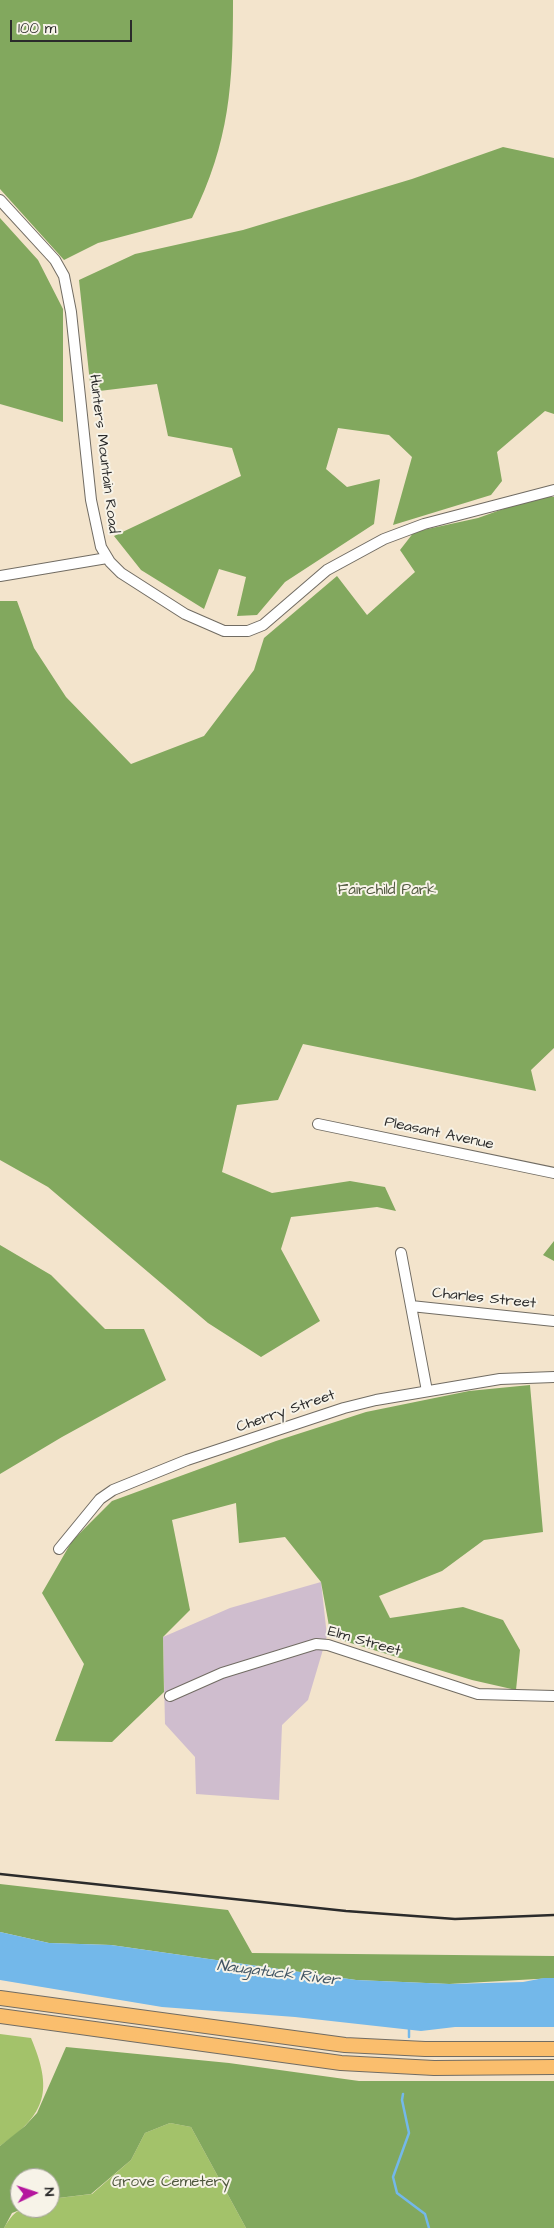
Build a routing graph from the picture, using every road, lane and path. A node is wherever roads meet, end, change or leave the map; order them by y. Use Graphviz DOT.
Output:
graph roads {
  1 [pos="0,200"];
  2 [pos="554,490"];
  3 [pos="107,558"];
  4 [pos="0,576"];
  5 [pos="318,1124"];
  6 [pos="554,1173"];
  7 [pos="402,1253"];
  8 [pos="412,1306"];
  9 [pos="554,1321"];
  10 [pos="554,1377"];
  11 [pos="427,1391"];
  12 [pos="59,1549"];
  13 [pos="170,1696"];
  14 [pos="554,1696"];
  15 [pos="0,1998"];
  16 [pos="0,2016"];
  17 [pos="554,2049"];
  18 [pos="554,2067"];
  1 -- 3 [label="street, Hunters Mountain Road"];
  2 -- 3 [label="street, Hunters Mountain Road"];
  3 -- 4 [label="street"];
  5 -- 6 [label="street, Pleasant Avenue"];
  7 -- 8 [label="street"];
  8 -- 9 [label="street, Charles Street"];
  8 -- 11 [label="street"];
  10 -- 11 [label="street, Cherry Street"];
  11 -- 12 [label="street, Cherry Street"];
  13 -- 14 [label="street, Elm Street"];
  15 -- 17 [label="highway"];
  16 -- 18 [label="highway"];
}
